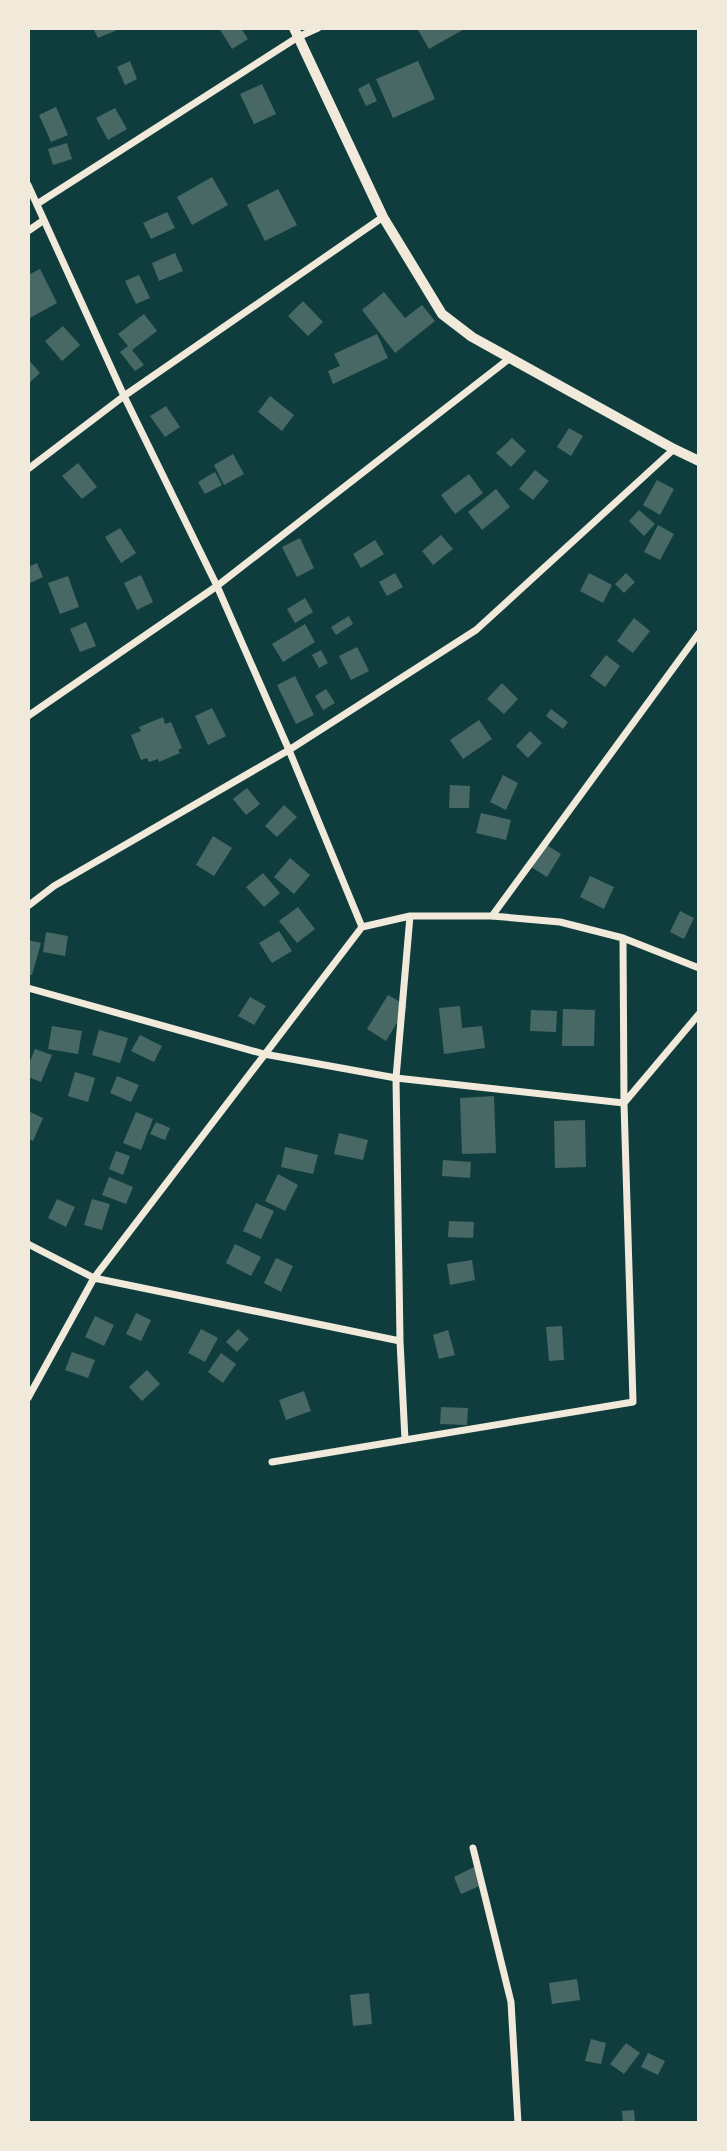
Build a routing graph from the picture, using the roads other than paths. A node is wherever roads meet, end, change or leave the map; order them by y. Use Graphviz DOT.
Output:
graph roads {
  1 [pos="318,28"];
  2 [pos="296,32"];
  3 [pos="28,185"];
  4 [pos="37,204"];
  5 [pos="383,218"];
  6 [pos="44,220"];
  7 [pos="28,231"];
  8 [pos="510,358"];
  9 [pos="124,396"];
  10 [pos="674,449"];
  11 [pos="699,461"];
  12 [pos="28,469"];
  13 [pos="217,586"];
  14 [pos="699,633"];
  15 [pos="28,716"];
  16 [pos="289,750"];
  17 [pos="28,906"];
  18 [pos="410,916"];
  19 [pos="492,916"];
  20 [pos="362,928"];
  21 [pos="623,938"];
  22 [pos="699,968"];
  23 [pos="28,988"];
  24 [pos="699,1014"];
  25 [pos="264,1054"];
  26 [pos="396,1078"];
  27 [pos="624,1103"];
  28 [pos="28,1244"];
  29 [pos="94,1278"];
  30 [pos="400,1341"];
  31 [pos="28,1398"];
  32 [pos="405,1440"];
  33 [pos="272,1462"];
  34 [pos="473,1848"];
  35 [pos="518,2123"];
  1 -- 2 [label="street"];
  2 -- 4 [label="street"];
  2 -- 5 [label="street"];
  3 -- 4 [label="street"];
  4 -- 6 [label="street"];
  5 -- 8 [label="street"];
  5 -- 9 [label="street"];
  6 -- 7 [label="street"];
  6 -- 9 [label="street"];
  8 -- 10 [label="street"];
  8 -- 13 [label="street"];
  9 -- 12 [label="street"];
  9 -- 13 [label="street"];
  10 -- 11 [label="street"];
  10 -- 16 [label="street"];
  13 -- 15 [label="street"];
  13 -- 16 [label="street"];
  14 -- 19 [label="street"];
  16 -- 17 [label="street"];
  16 -- 20 [label="street"];
  18 -- 19 [label="street"];
  18 -- 20 [label="street"];
  18 -- 26 [label="street"];
  19 -- 21 [label="street"];
  20 -- 25 [label="street"];
  21 -- 22 [label="street"];
  21 -- 27 [label="street"];
  23 -- 25 [label="street"];
  24 -- 27 [label="street"];
  25 -- 26 [label="street"];
  25 -- 29 [label="street"];
  26 -- 27 [label="street"];
  26 -- 30 [label="street"];
  27 -- 32 [label="street"];
  28 -- 29 [label="street"];
  29 -- 30 [label="street"];
  29 -- 31 [label="street"];
  30 -- 32 [label="street"];
  32 -- 33 [label="street"];
  34 -- 35 [label="street"];
}
